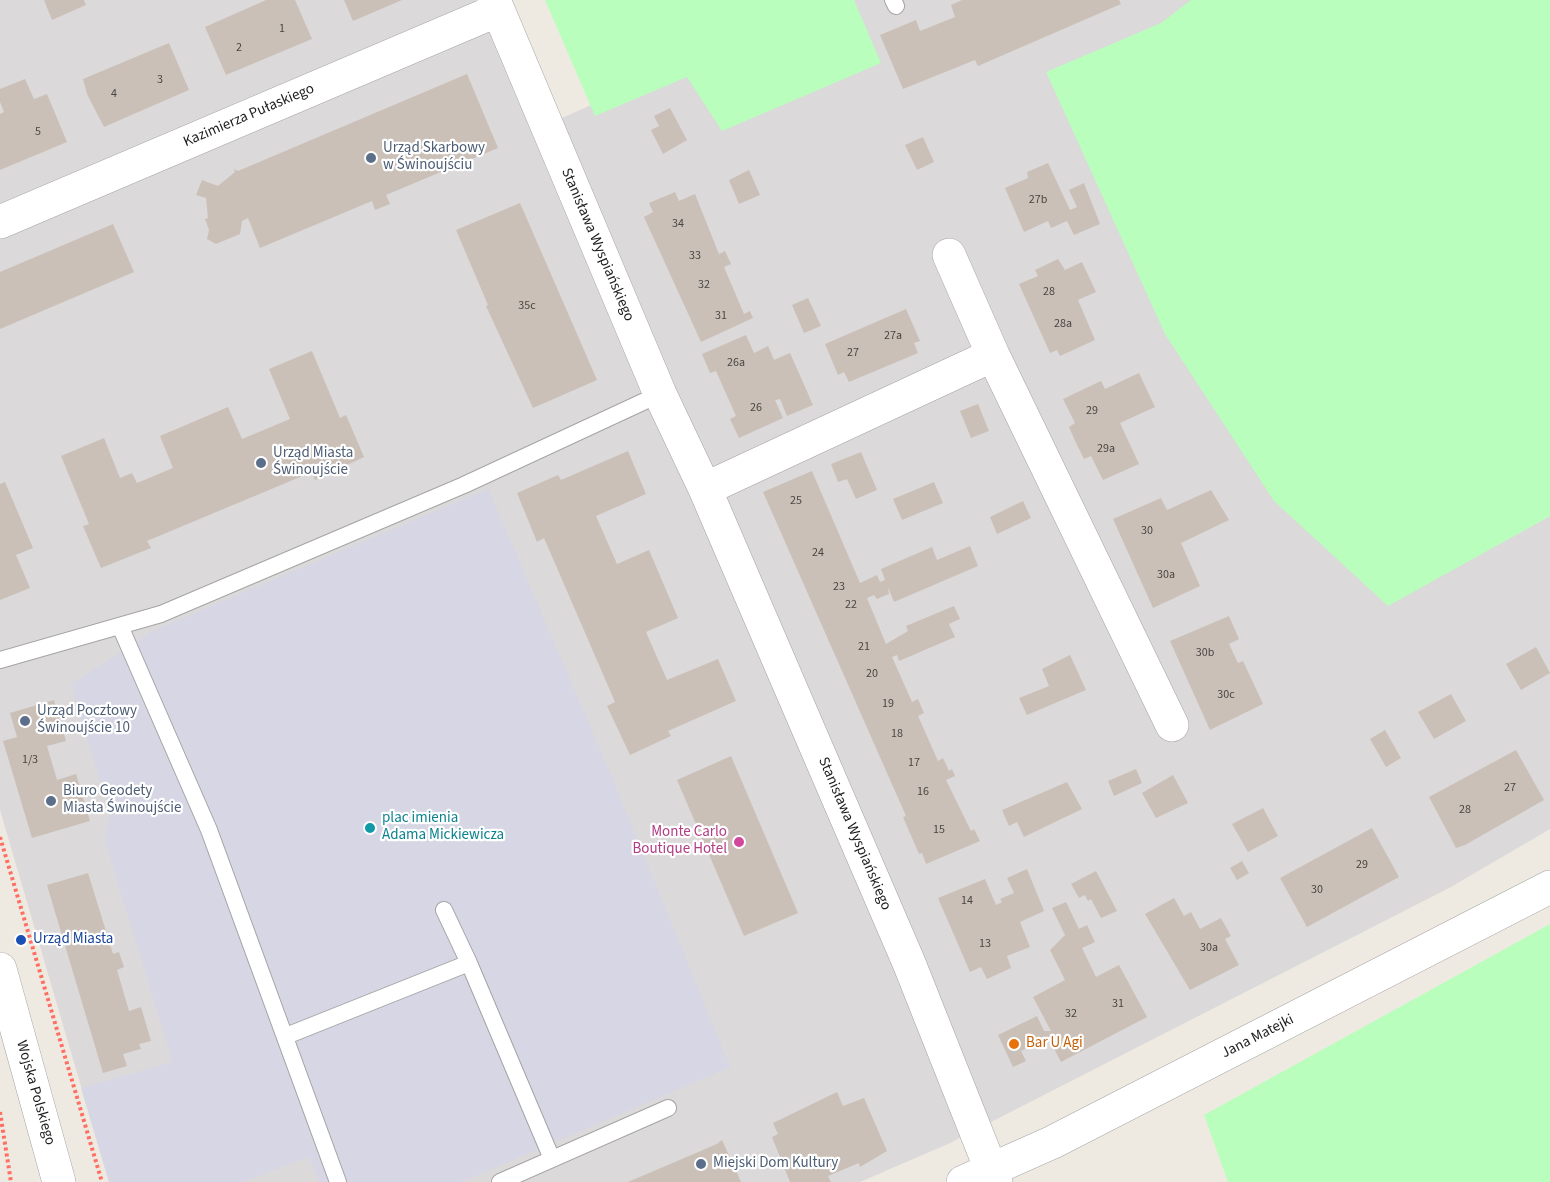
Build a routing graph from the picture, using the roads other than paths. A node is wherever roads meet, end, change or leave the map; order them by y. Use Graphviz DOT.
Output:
graph roads {
  1 [pos="496,5"];
  2 [pos="0,222"];
  3 [pos="949,255"];
  4 [pos="993,355"];
  5 [pos="660,394"];
  6 [pos="705,489"];
  7 [pos="120,626"];
  8 [pos="0,660"];
  9 [pos="1172,725"];
  10 [pos="1550,887"];
  11 [pos="444,910"];
  12 [pos="469,963"];
  13 [pos="0,969"];
  14 [pos="286,1036"];
  15 [pos="668,1108"];
  16 [pos="552,1159"];
  17 [pos="984,1178"];
  18 [pos="59,1182"];
  19 [pos="338,1182"];
  20 [pos="500,1182"];
  1 -- 2 [label="street, Kazimierza Pułaskiego"];
  1 -- 5 [label="street, Stanisława Wyspiańskiego"];
  3 -- 4 [label="street"];
  4 -- 6 [label="street"];
  4 -- 9 [label="street"];
  5 -- 6 [label="street, Stanisława Wyspiańskiego"];
  5 -- 7 [label="lane"];
  6 -- 17 [label="street, Stanisława Wyspiańskiego"];
  7 -- 8 [label="lane"];
  7 -- 14 [label="lane"];
  10 -- 17 [label="street, Jana Matejki"];
  11 -- 12 [label="lane"];
  12 -- 14 [label="lane"];
  12 -- 16 [label="lane"];
  13 -- 18 [label="street, Wojska Polskiego"];
  14 -- 19 [label="lane"];
  15 -- 16 [label="lane"];
  16 -- 20 [label="lane"];
}
